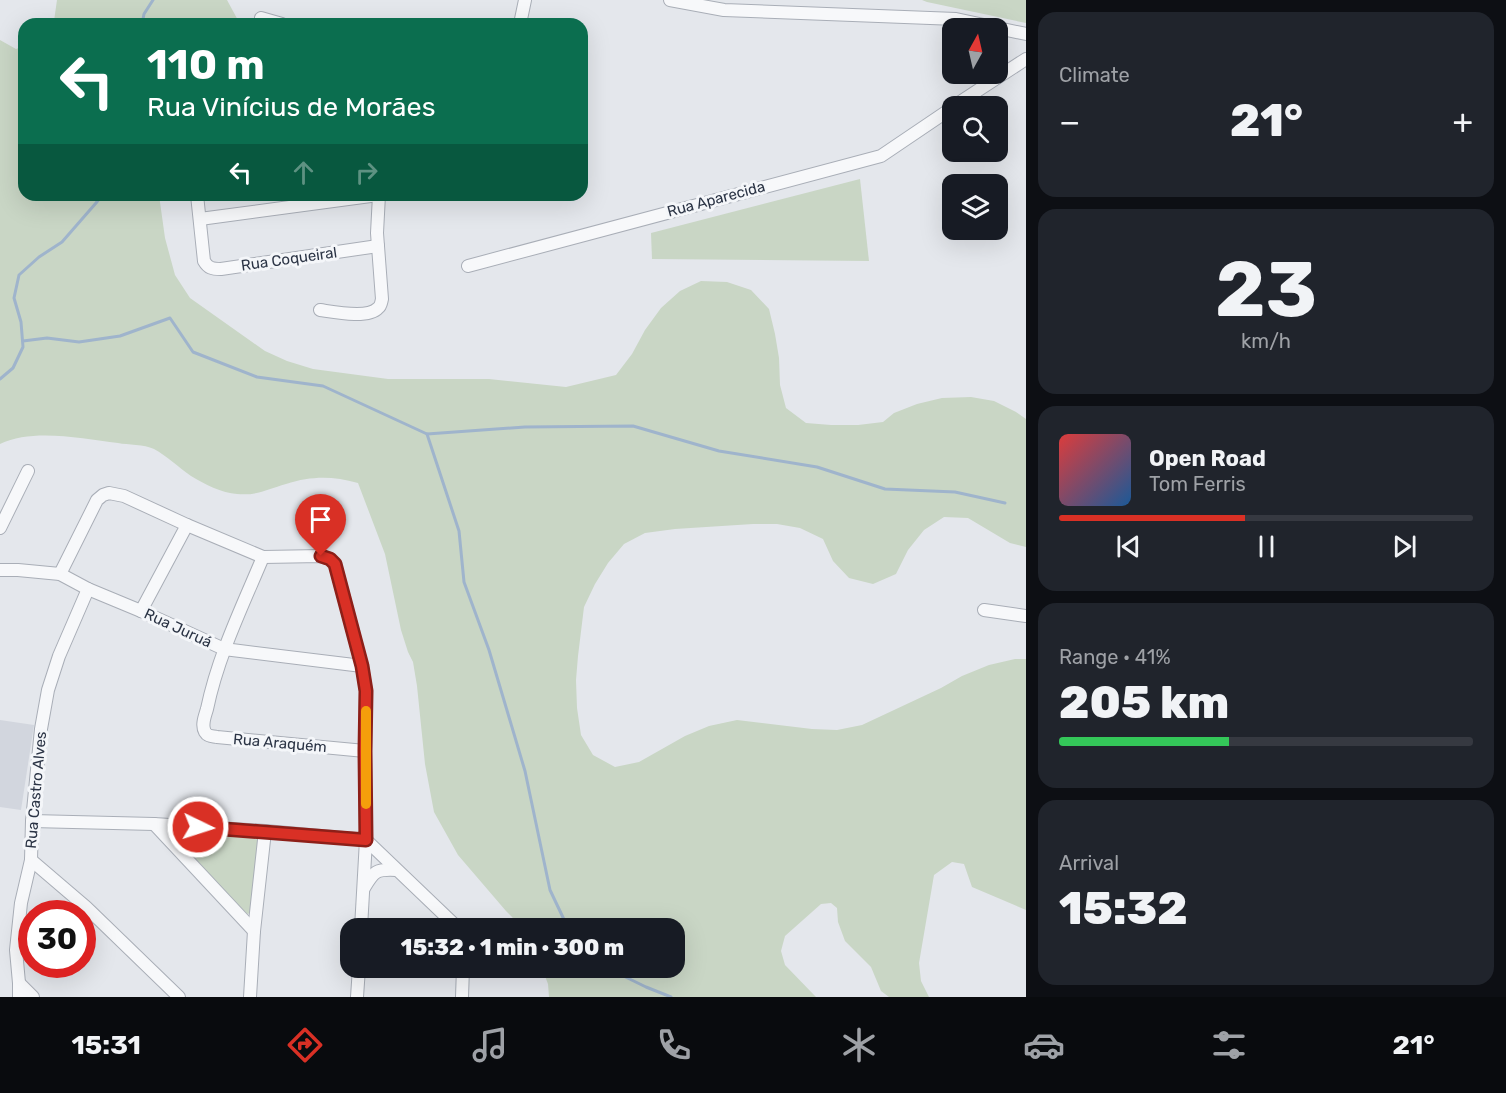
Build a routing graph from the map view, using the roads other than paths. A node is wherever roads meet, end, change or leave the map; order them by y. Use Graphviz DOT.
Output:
graph roads {
  1 [pos="525,0"];
  2 [pos="670,0"];
  3 [pos="521,18"];
  4 [pos="1026,34"];
  5 [pos="1026,59"];
  6 [pos="970,96"];
  7 [pos="942,114"];
  8 [pos="198,201"];
  9 [pos="334,201"];
  10 [pos="379,201"];
  11 [pos="200,219"];
  12 [pos="378,246"];
  13 [pos="468,266"];
  14 [pos="320,310"];
  15 [pos="28,471"];
  16 [pos="187,525"];
  17 [pos="0,528"];
  18 [pos="263,557"];
  19 [pos="0,570"];
  20 [pos="60,574"];
  21 [pos="88,589"];
  22 [pos="984,610"];
  23 [pos="141,611"];
  24 [pos="1026,615"];
  25 [pos="224,649"];
  26 [pos="362,666"];
  27 [pos="365,751"];
  28 [pos="32,821"];
  29 [pos="154,824"];
  30 [pos="265,831"];
  31 [pos="366,840"];
  32 [pos="31,860"];
  33 [pos="396,870"];
  34 [pos="363,889"];
  35 [pos="362,918"];
  36 [pos="447,918"];
  37 [pos="254,931"];
  38 [pos="358,978"];
  39 [pos="463,978"];
  40 [pos="19,983"];
  41 [pos="19,997"];
  42 [pos="33,997"];
  43 [pos="179,997"];
  44 [pos="250,997"];
  45 [pos="357,997"];
  46 [pos="462,997"];
  1 -- 3 [label="street"];
  2 -- 4 [label="street"];
  5 -- 6 [label="street, Rua Aparecida"];
  7 -- 13 [label="street, Rua Aparecida"];
  8 -- 11 [label="street"];
  9 -- 11 [label="street"];
  10 -- 12 [label="street"];
  11 -- 12 [label="street, Rua Coqueiral"];
  12 -- 14 [label="street"];
  15 -- 17 [label="street"];
  16 -- 18 [label="street"];
  16 -- 20 [label="street"];
  16 -- 23 [label="street"];
  18 -- 25 [label="street"];
  18 -- 26 [label="street"];
  19 -- 20 [label="street, Rua Juruá"];
  20 -- 21 [label="street, Rua Juruá"];
  21 -- 23 [label="street, Rua Juruá"];
  21 -- 28 [label="street, Rua Castro Alves"];
  22 -- 24 [label="street"];
  23 -- 25 [label="street, Rua Juruá"];
  25 -- 26 [label="street, Rua Juruá"];
  25 -- 27 [label="street, Rua Araquém"];
  26 -- 27 [label="street"];
  27 -- 31 [label="street"];
  28 -- 29 [label="street"];
  28 -- 32 [label="street, Rua Castro Alves"];
  29 -- 30 [label="street"];
  29 -- 37 [label="street"];
  30 -- 31 [label="street"];
  30 -- 37 [label="street"];
  31 -- 33 [label="street"];
  31 -- 34 [label="street"];
  32 -- 40 [label="street, Rua Castro Alves"];
  32 -- 43 [label="street"];
  33 -- 34 [label="street"];
  33 -- 36 [label="street"];
  34 -- 35 [label="street"];
  37 -- 44 [label="street"];
  38 -- 45 [label="street"];
  39 -- 46 [label="street"];
  40 -- 41 [label="street, Rua Castro Alves"];
  40 -- 42 [label="street"];
}
